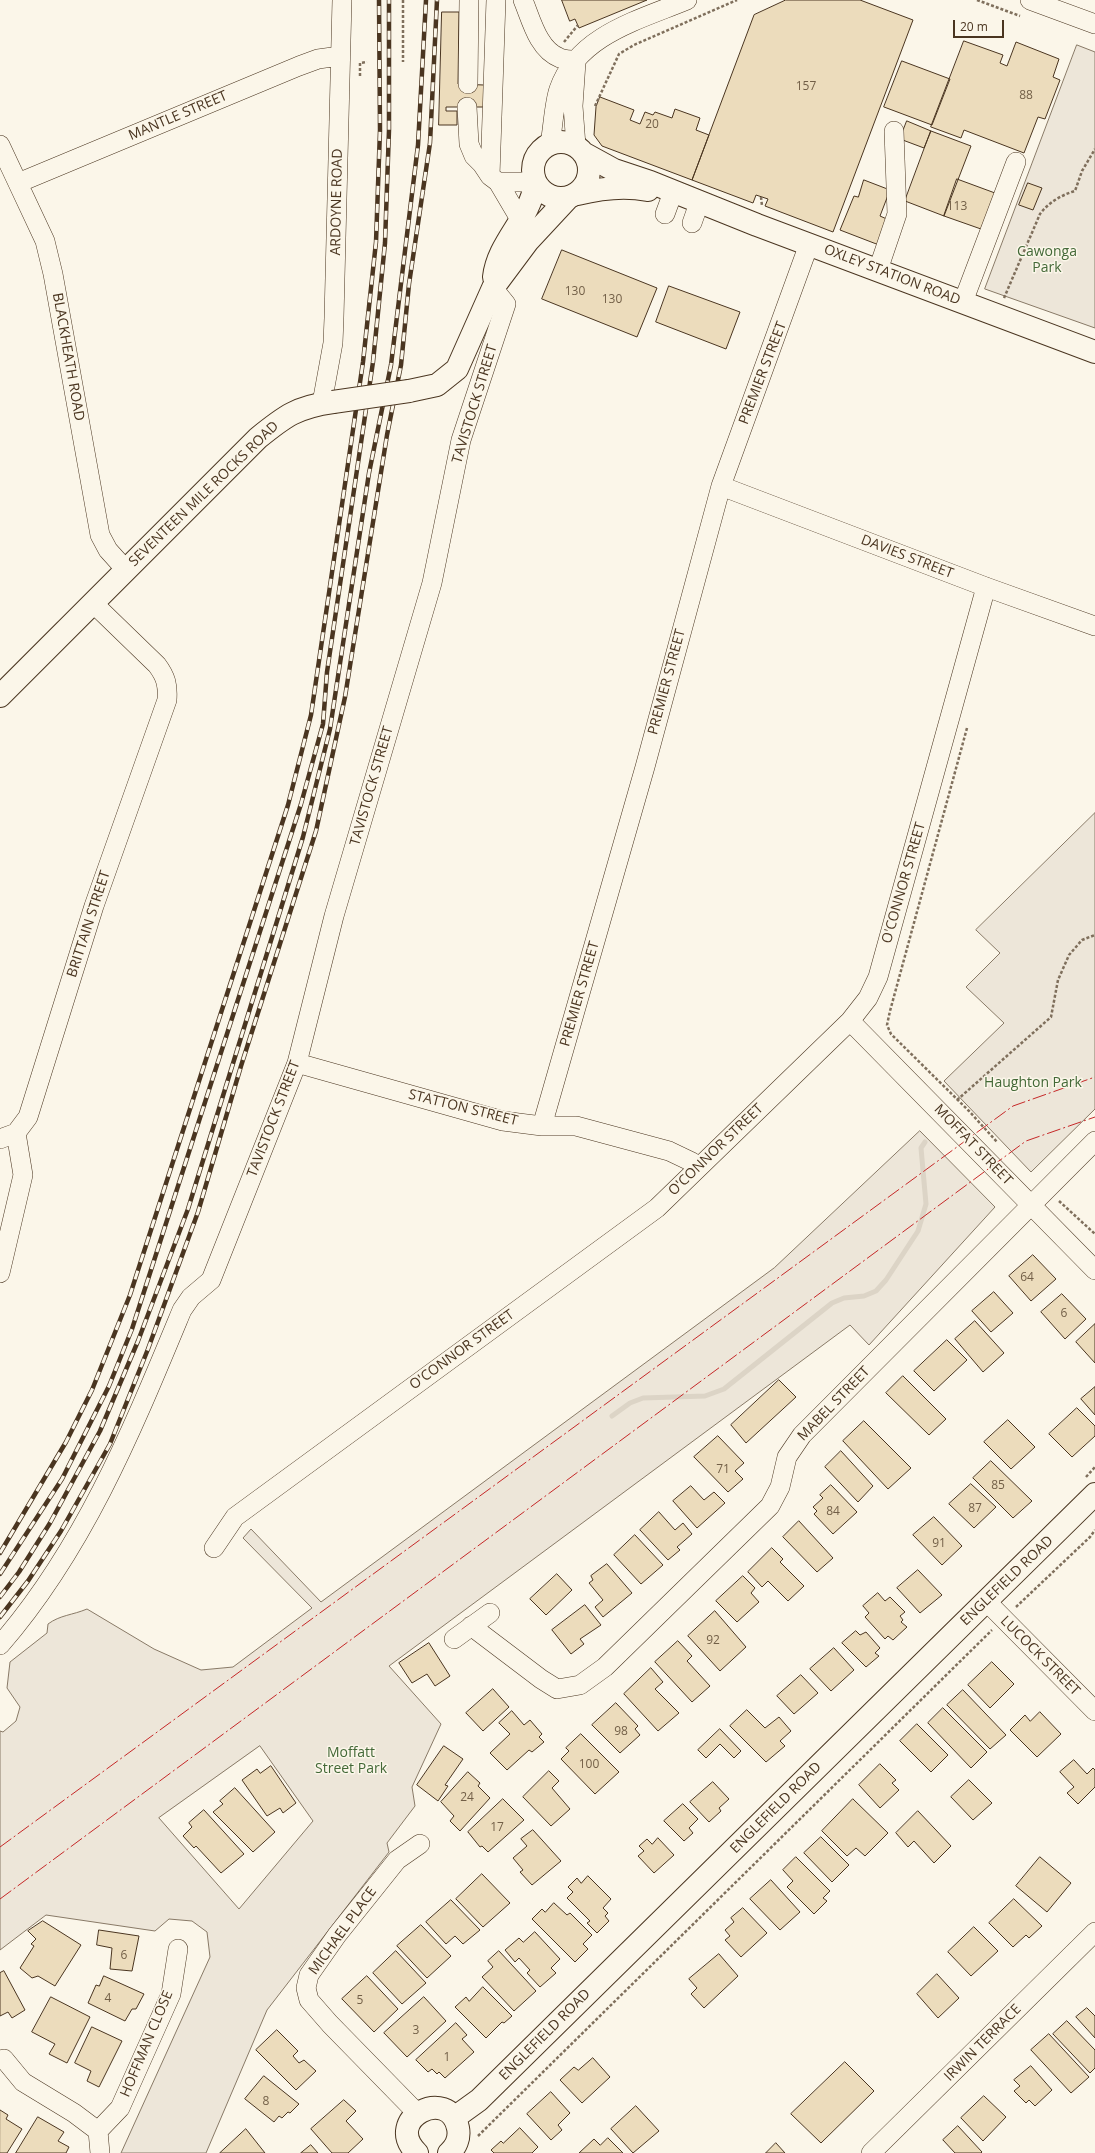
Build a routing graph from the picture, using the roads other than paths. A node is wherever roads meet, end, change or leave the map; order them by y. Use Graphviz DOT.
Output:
graph roads {
  1 [pos="342,0"];
  2 [pos="469,0"];
  3 [pos="496,0"];
  4 [pos="523,0"];
  5 [pos="687,0"];
  6 [pos="1030,0"];
  7 [pos="1095,24"];
  8 [pos="340,56"];
  9 [pos="576,60"];
  10 [pos="468,84"];
  11 [pos="467,107"];
  12 [pos="894,131"];
  13 [pos="550,144"];
  14 [pos="0,145"];
  15 [pos="580,150"];
  16 [pos="1016,162"];
  17 [pos="494,179"];
  18 [pos="18,183"];
  19 [pos="535,183"];
  20 [pos="573,196"];
  21 [pos="683,207"];
  22 [pos="521,221"];
  23 [pos="809,244"];
  24 [pos="878,270"];
  25 [pos="493,288"];
  26 [pos="963,302"];
  27 [pos="1095,352"];
  28 [pos="327,402"];
  29 [pos="721,486"];
  30 [pos="126,570"];
  31 [pos="986,587"];
  32 [pos="93,603"];
  33 [pos="1095,626"];
  34 [pos="0,696"];
  35 [pos="850,1021"];
  36 [pos="297,1063"];
  37 [pos="542,1126"];
  38 [pos="8,1136"];
  39 [pos="1095,1141"];
  40 [pos="697,1168"];
  41 [pos="1030,1205"];
  42 [pos="1095,1270"];
  43 [pos="0,1273"];
  44 [pos="1095,1494"];
  45 [pos="214,1548"];
  46 [pos="986,1601"];
  47 [pos="490,1613"];
  48 [pos="471,1626"];
  49 [pos="454,1639"];
  50 [pos="0,1645"];
  51 [pos="1095,1711"];
  52 [pos="420,1844"];
  53 [pos="1095,1932"];
  54 [pos="178,1949"];
  55 [pos="4,2059"];
  56 [pos="416,2113"];
  57 [pos="454,2118"];
  58 [pos="98,2131"];
  59 [pos="100,2153"];
  60 [pos="417,2153"];
  61 [pos="448,2153"];
  62 [pos="871,2153"];
  1 -- 8 [label="street, ARDOYNE ROAD"];
  2 -- 10 [label="street"];
  3 -- 17 [label="street"];
  4 -- 9 [label="street"];
  5 -- 9 [label="street"];
  6 -- 7 [label="street"];
  8 -- 18 [label="street, MANTLE STREET"];
  8 -- 28 [label="street, ARDOYNE ROAD"];
  9 -- 13 [label="street"];
  9 -- 15 [label="street"];
  11 -- 17 [label="street"];
  12 -- 24 [label="street"];
  13 -- 15 [label="main road"];
  13 -- 19 [label="main road"];
  14 -- 18 [label="street, BLACKHEATH ROAD"];
  15 -- 20 [label="main road"];
  15 -- 21 [label="main road, OXLEY STATION ROAD"];
  16 -- 26 [label="street"];
  17 -- 19 [label="street"];
  17 -- 22 [label="street"];
  18 -- 30 [label="street, BLACKHEATH ROAD"];
  19 -- 20 [label="main road"];
  19 -- 22 [label="main road, SEVENTEEN MILE ROCKS ROAD"];
  20 -- 21 [label="main road, OXLEY STATION ROAD"];
  20 -- 25 [label="main road, SEVENTEEN MILE ROCKS ROAD"];
  21 -- 23 [label="main road, OXLEY STATION ROAD"];
  22 -- 25 [label="main road, SEVENTEEN MILE ROCKS ROAD"];
  23 -- 24 [label="main road, OXLEY STATION ROAD"];
  23 -- 29 [label="street, PREMIER STREET"];
  24 -- 26 [label="main road, OXLEY STATION ROAD"];
  25 -- 28 [label="main road, SEVENTEEN MILE ROCKS ROAD, bridge"];
  25 -- 36 [label="street, TAVISTOCK STREET"];
  26 -- 27 [label="main road, OXLEY STATION ROAD"];
  28 -- 30 [label="main road, SEVENTEEN MILE ROCKS ROAD"];
  29 -- 31 [label="street, DAVIES STREET"];
  29 -- 37 [label="street, PREMIER STREET"];
  30 -- 32 [label="main road, SEVENTEEN MILE ROCKS ROAD"];
  31 -- 33 [label="street, DAVIES STREET"];
  31 -- 35 [label="street, O'CONNOR STREET"];
  32 -- 34 [label="main road, SEVENTEEN MILE ROCKS ROAD"];
  32 -- 38 [label="street, BRITTAIN STREET"];
  35 -- 40 [label="street, O'CONNOR STREET"];
  35 -- 41 [label="street, MOFFAT STREET"];
  36 -- 37 [label="street, STATTON STREET"];
  36 -- 50 [label="street, TAVISTOCK STREET"];
  37 -- 40 [label="street, STATTON STREET"];
  38 -- 43 [label="street, BRITTAIN STREET"];
  39 -- 41 [label="street, MABEL STREET"];
  40 -- 45 [label="street, O'CONNOR STREET"];
  41 -- 42 [label="street, MOFFAT STREET"];
  41 -- 48 [label="street, MABEL STREET"];
  44 -- 46 [label="main road, ENGLEFIELD ROAD"];
  46 -- 51 [label="street, LUCOCK STREET"];
  46 -- 57 [label="main road, ENGLEFIELD ROAD"];
  47 -- 48 [label="street"];
  48 -- 49 [label="street"];
  52 -- 56 [label="street, MICHAEL PLACE"];
  53 -- 62 [label="street, IRWIN TERRACE"];
  54 -- 58 [label="street, HOFFMAN CLOSE"];
  55 -- 58 [label="street"];
  56 -- 57 [label="main road"];
  56 -- 60 [label="main road"];
  57 -- 61 [label="main road"];
  58 -- 59 [label="street"];
}
